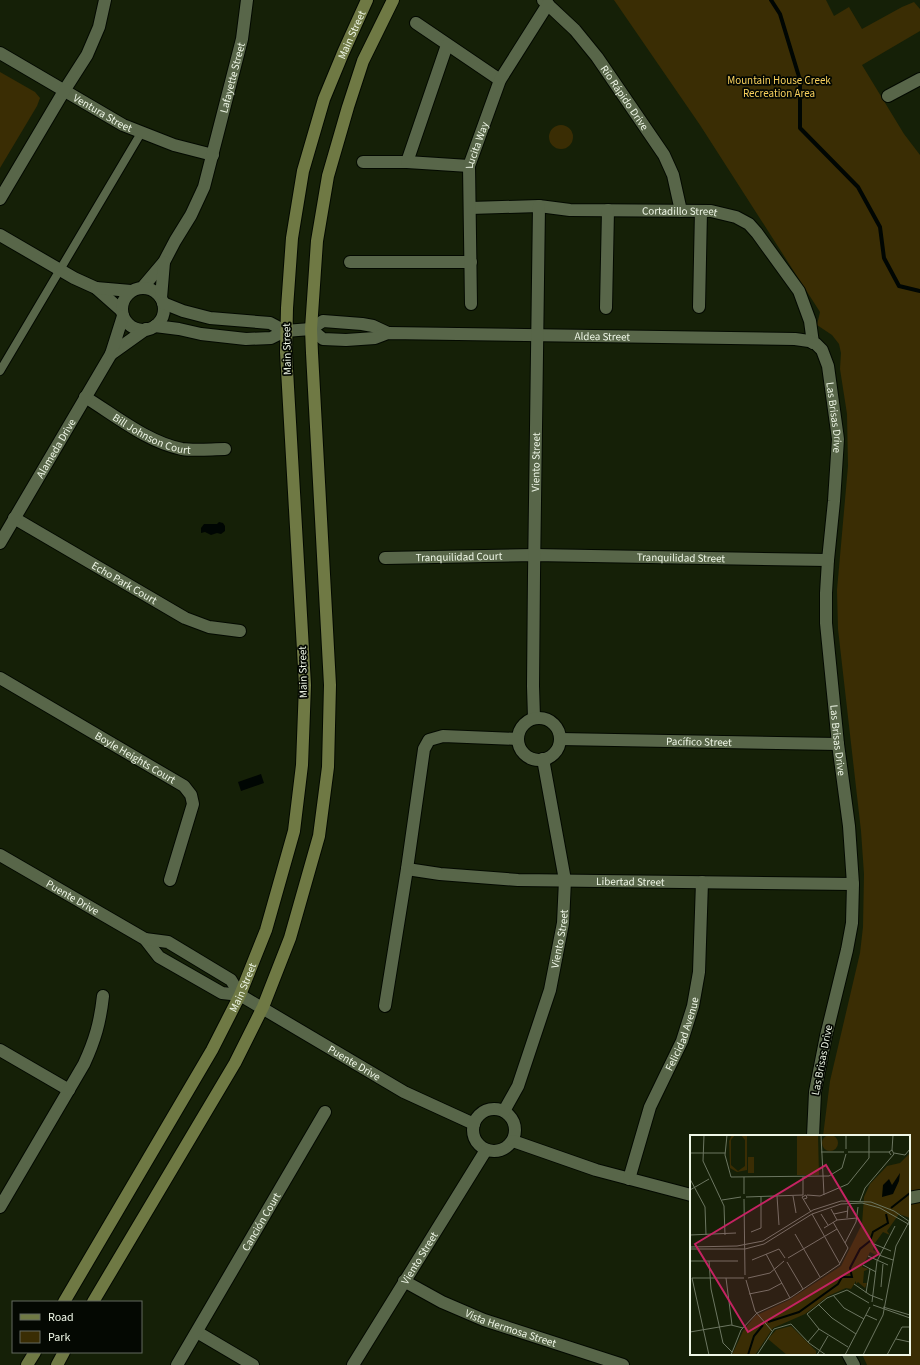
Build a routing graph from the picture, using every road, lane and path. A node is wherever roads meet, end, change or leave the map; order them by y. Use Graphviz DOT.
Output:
graph roads {
  1 [pos="106,0"];
  2 [pos="248,0"];
  3 [pos="367,0"];
  4 [pos="393,0"];
  5 [pos="545,2"];
  6 [pos="416,23"];
  7 [pos="447,44"];
  8 [pos="0,53"];
  9 [pos="920,78"];
  10 [pos="500,80"];
  11 [pos="64,91"];
  12 [pos="888,96"];
  13 [pos="141,133"];
  14 [pos="213,155"];
  15 [pos="363,162"];
  16 [pos="407,162"];
  17 [pos="469,166"];
  18 [pos="0,198"];
  19 [pos="539,206"];
  20 [pos="470,208"];
  21 [pos="608,210"];
  22 [pos="681,211"];
  23 [pos="701,211"];
  24 [pos="0,235"];
  25 [pos="164,262"];
  26 [pos="350,262"];
  27 [pos="471,262"];
  28 [pos="60,269"];
  29 [pos="96,288"];
  30 [pos="136,290"];
  31 [pos="162,301"];
  32 [pos="471,304"];
  33 [pos="699,307"];
  34 [pos="606,308"];
  35 [pos="122,313"];
  36 [pos="150,328"];
  37 [pos="311,329"];
  38 [pos="285,331"];
  39 [pos="388,333"];
  40 [pos="536,336"];
  41 [pos="815,344"];
  42 [pos="111,354"];
  43 [pos="0,371"];
  44 [pos="85,398"];
  45 [pos="225,449"];
  46 [pos="14,518"];
  47 [pos="0,543"];
  48 [pos="534,555"];
  49 [pos="385,558"];
  50 [pos="828,560"];
  51 [pos="240,631"];
  52 [pos="0,678"];
  53 [pos="534,718"];
  54 [pos="518,739"];
  55 [pos="560,739"];
  56 [pos="838,744"];
  57 [pos="543,759"];
  58 [pos="0,854"];
  59 [pos="408,869"];
  60 [pos="170,880"];
  61 [pos="565,880"];
  62 [pos="702,882"];
  63 [pos="853,884"];
  64 [pos="145,939"];
  65 [pos="240,994"];
  66 [pos="103,996"];
  67 [pos="385,1006"];
  68 [pos="263,1007"];
  69 [pos="0,1050"];
  70 [pos="69,1090"];
  71 [pos="504,1111"];
  72 [pos="325,1112"];
  73 [pos="474,1124"];
  74 [pos="813,1135"];
  75 [pos="512,1141"];
  76 [pos="486,1150"];
  77 [pos="629,1179"];
  78 [pos="690,1195"];
  79 [pos="920,1196"];
  80 [pos="910,1198"];
  81 [pos="0,1207"];
  82 [pos="404,1281"];
  83 [pos="65,1301"];
  84 [pos="94,1301"];
  85 [pos="197,1332"];
  86 [pos="34,1353"];
  87 [pos="63,1353"];
  88 [pos="849,1355"];
  89 [pos="27,1365"];
  90 [pos="57,1365"];
  91 [pos="177,1365"];
  92 [pos="253,1365"];
  93 [pos="353,1365"];
  94 [pos="622,1365"];
  95 [pos="854,1365"];
  1 -- 11 [label="street"];
  2 -- 14 [label="street, Lafayette Street"];
  3 -- 38 [label="street, Main Street"];
  4 -- 37 [label="street, Main Street"];
  5 -- 10 [label="street, Lucita Way"];
  5 -- 22 [label="street, Río Rápido Drive"];
  6 -- 7 [label="street"];
  7 -- 10 [label="street"];
  7 -- 16 [label="street"];
  8 -- 11 [label="street, Ventura Street"];
  9 -- 12 [label="street"];
  10 -- 17 [label="street, Lucita Way"];
  11 -- 13 [label="street, Ventura Street"];
  11 -- 18 [label="street"];
  13 -- 14 [label="street, Ventura Street"];
  13 -- 28 [label="lane"];
  14 -- 25 [label="street"];
  15 -- 16 [label="street"];
  16 -- 17 [label="street"];
  17 -- 20 [label="street, Lucita Way"];
  19 -- 20 [label="street, Cortadillo Street"];
  19 -- 21 [label="street, Cortadillo Street"];
  19 -- 40 [label="street, Viento Street"];
  20 -- 27 [label="street, Lucita Way"];
  21 -- 22 [label="street, Cortadillo Street"];
  21 -- 34 [label="street"];
  22 -- 23 [label="street, Cortadillo Street"];
  23 -- 33 [label="street"];
  23 -- 41 [label="street, Cortadillo Street"];
  24 -- 28 [label="street"];
  25 -- 30 [label="street"];
  25 -- 31 [label="street"];
  26 -- 27 [label="street"];
  27 -- 32 [label="street, Lucita Way"];
  28 -- 29 [label="street"];
  28 -- 43 [label="lane"];
  29 -- 30 [label="street"];
  29 -- 35 [label="street"];
  30 -- 31 [label="street"];
  30 -- 35 [label="street"];
  31 -- 36 [label="street"];
  31 -- 38 [label="street, Aldea Street"];
  35 -- 36 [label="street"];
  35 -- 42 [label="street, Alameda Drive"];
  36 -- 38 [label="street, Aldea Street"];
  36 -- 42 [label="street, Alameda Drive"];
  37 -- 38 [label="street, Aldea Street"];
  37 -- 39 [label="street, Aldea Street"];
  37 -- 39 [label="street, Aldea Street"];
  37 -- 68 [label="street, Main Street"];
  38 -- 65 [label="street, Main Street"];
  39 -- 40 [label="street, Aldea Street"];
  40 -- 41 [label="street, Aldea Street"];
  40 -- 48 [label="street, Viento Street"];
  41 -- 50 [label="street, Las Brisas Drive"];
  42 -- 44 [label="street, Alameda Drive"];
  44 -- 45 [label="street, Bill Johnson Court"];
  44 -- 46 [label="street, Alameda Drive"];
  46 -- 47 [label="street, Alameda Drive"];
  46 -- 51 [label="street, Echo Park Court"];
  48 -- 49 [label="street, Tranquilidad Court"];
  48 -- 50 [label="street, Tranquilidad Street"];
  48 -- 53 [label="street, Viento Street"];
  50 -- 56 [label="street, Las Brisas Drive"];
  52 -- 60 [label="street, Boyle Heights Court"];
  53 -- 54 [label="street"];
  53 -- 55 [label="street"];
  54 -- 57 [label="street"];
  54 -- 59 [label="street"];
  55 -- 56 [label="street, Pacífico Street"];
  55 -- 57 [label="street"];
  56 -- 63 [label="street, Las Brisas Drive"];
  57 -- 61 [label="street, Viento Street"];
  58 -- 64 [label="street, Puente Drive"];
  59 -- 61 [label="street, Libertad Street"];
  59 -- 67 [label="street"];
  61 -- 62 [label="street, Libertad Street"];
  61 -- 71 [label="street, Viento Street"];
  62 -- 63 [label="street, Libertad Street"];
  62 -- 77 [label="street, Felicidad Avenue"];
  63 -- 74 [label="street, Las Brisas Drive"];
  64 -- 65 [label="street, Puente Drive"];
  64 -- 65 [label="street, Puente Drive"];
  65 -- 68 [label="street, Puente Drive"];
  65 -- 83 [label="street, Main Street"];
  66 -- 70 [label="street"];
  68 -- 73 [label="street, Puente Drive"];
  68 -- 84 [label="street, Main Street"];
  69 -- 70 [label="street"];
  70 -- 81 [label="street"];
  71 -- 73 [label="street"];
  71 -- 75 [label="street"];
  72 -- 85 [label="street, Canción Court"];
  73 -- 76 [label="street"];
  75 -- 76 [label="street"];
  75 -- 77 [label="street"];
  76 -- 82 [label="street, Viento Street"];
  77 -- 78 [label="street"];
  79 -- 80 [label="street"];
  82 -- 93 [label="street, Viento Street"];
  82 -- 94 [label="street, Vista Hermosa Street"];
  85 -- 91 [label="street, Canción Court"];
  85 -- 92 [label="street"];
  86 -- 89 [label="street"];
  87 -- 90 [label="street"];
  88 -- 95 [label="street"];
}
